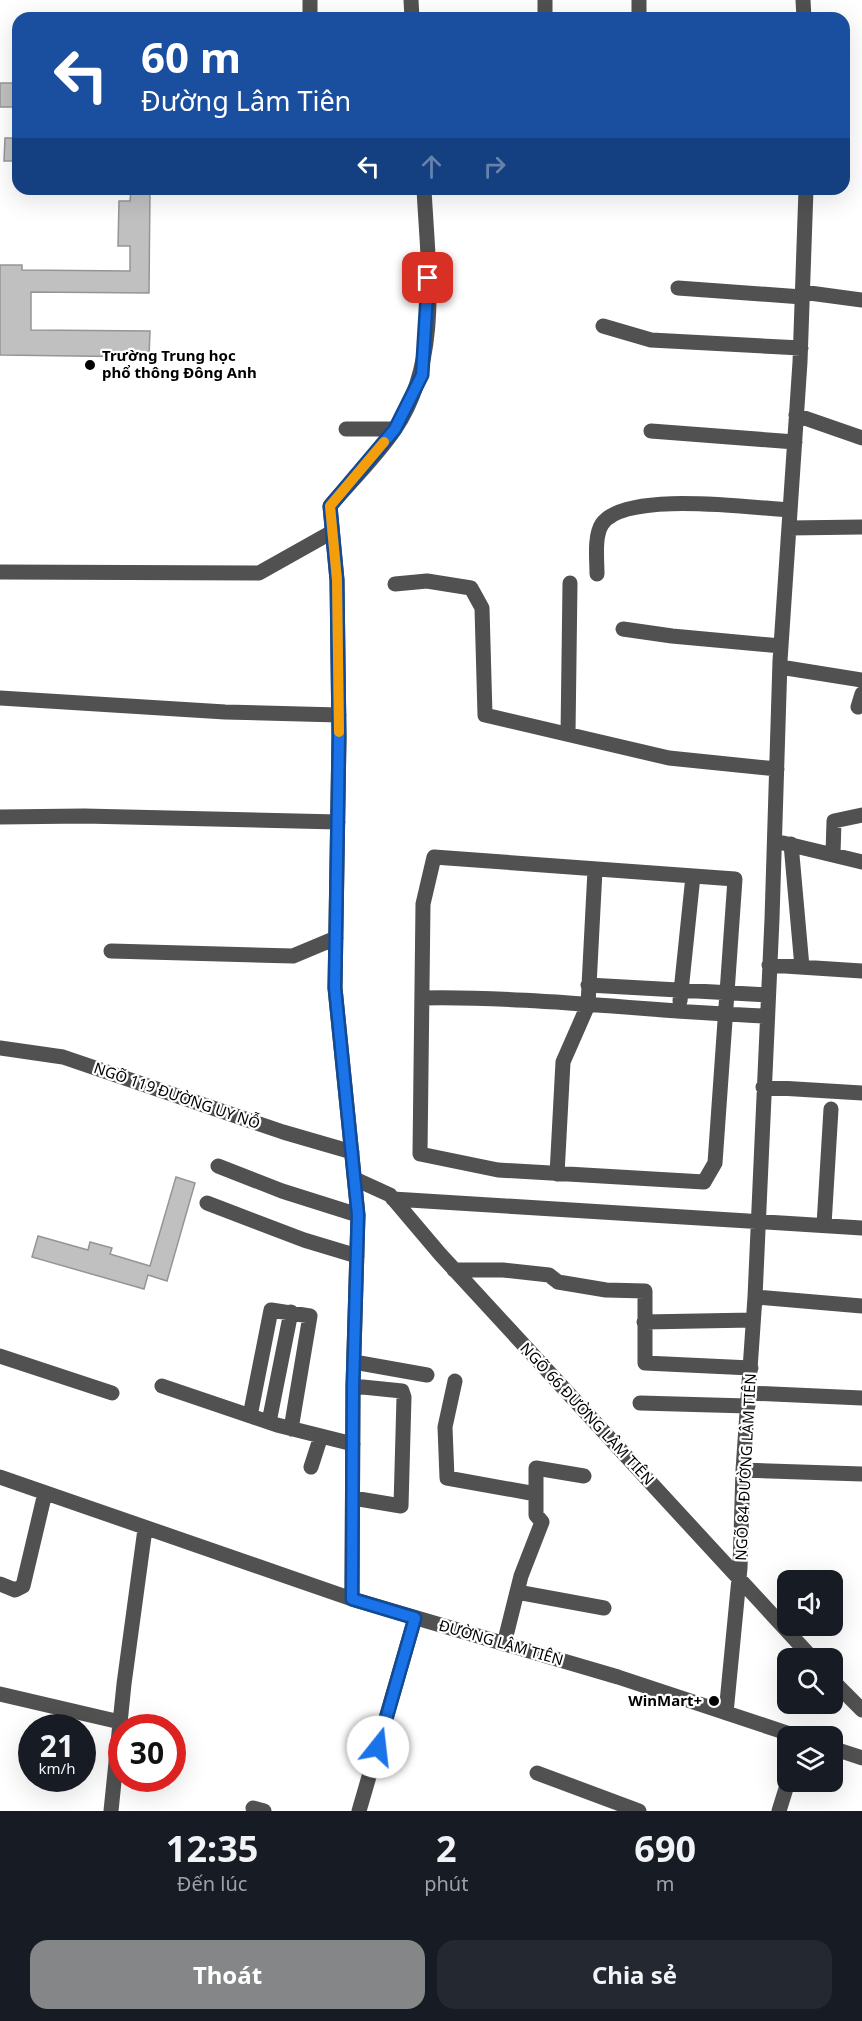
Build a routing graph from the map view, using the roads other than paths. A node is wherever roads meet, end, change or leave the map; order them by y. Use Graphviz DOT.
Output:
graph roads {
  1 [pos="424,195"];
  2 [pos="806,195"];
  3 [pos="678,288"];
  4 [pos="802,295"];
  5 [pos="862,300"];
  6 [pos="603,326"];
  7 [pos="801,348"];
  8 [pos="796,415"];
  9 [pos="346,429"];
  10 [pos="395,429"];
  11 [pos="651,431"];
  12 [pos="862,438"];
  13 [pos="795,442"];
  14 [pos="790,510"];
  15 [pos="862,526"];
  16 [pos="789,528"];
  17 [pos="333,532"];
  18 [pos="0,572"];
  19 [pos="597,574"];
  20 [pos="570,583"];
  21 [pos="395,584"];
  22 [pos="623,629"];
  23 [pos="781,646"];
  24 [pos="780,667"];
  25 [pos="862,680"];
  26 [pos="0,698"];
  27 [pos="339,715"];
  28 [pos="568,734"];
  29 [pos="777,769"];
  30 [pos="862,815"];
  31 [pos="0,817"];
  32 [pos="338,822"];
  33 [pos="774,841"];
  34 [pos="791,844"];
  35 [pos="833,854"];
  36 [pos="862,862"];
  37 [pos="595,870"];
  38 [pos="693,876"];
  39 [pos="336,938"];
  40 [pos="111,951"];
  41 [pos="769,965"];
  42 [pos="802,967"];
  43 [pos="862,971"];
  44 [pos="588,985"];
  45 [pos="681,992"];
  46 [pos="728,992"];
  47 [pos="767,995"];
  48 [pos="422,998"];
  49 [pos="588,1005"];
  50 [pos="680,1013"];
  51 [pos="726,1015"];
  52 [pos="767,1016"];
  53 [pos="1,1050"];
  54 [pos="763,1087"];
  55 [pos="862,1093"];
  56 [pos="831,1109"];
  57 [pos="352,1152"];
  58 [pos="218,1166"];
  59 [pos="557,1173"];
  60 [pos="355,1179"];
  61 [pos="393,1199"];
  62 [pos="207,1203"];
  63 [pos="358,1215"];
  64 [pos="756,1222"];
  65 [pos="824,1225"];
  66 [pos="862,1228"];
  67 [pos="357,1256"];
  68 [pos="454,1270"];
  69 [pos="755,1297"];
  70 [pos="862,1305"];
  71 [pos="291,1312"];
  72 [pos="753,1320"];
  73 [pos="645,1322"];
  74 [pos="264,1345"];
  75 [pos="284,1350"];
  76 [pos="304,1354"];
  77 [pos="0,1356"];
  78 [pos="354,1362"];
  79 [pos="751,1368"];
  80 [pos="427,1375"];
  81 [pos="258,1380"];
  82 [pos="454,1381"];
  83 [pos="277,1385"];
  84 [pos="162,1386"];
  85 [pos="353,1386"];
  86 [pos="298,1388"];
  87 [pos="112,1393"];
  88 [pos="862,1398"];
  89 [pos="749,1400"];
  90 [pos="640,1402"];
  91 [pos="250,1416"];
  92 [pos="269,1422"];
  93 [pos="291,1429"];
  94 [pos="321,1436"];
  95 [pos="353,1444"];
  96 [pos="311,1467"];
  97 [pos="743,1470"];
  98 [pos="862,1474"];
  99 [pos="584,1476"];
  100 [pos="0,1477"];
  101 [pos="45,1493"];
  102 [pos="536,1494"];
  103 [pos="352,1498"];
  104 [pos="145,1529"];
  105 [pos="739,1579"];
  106 [pos="0,1584"];
  107 [pos="517,1592"];
  108 [pos="352,1599"];
  109 [pos="604,1608"];
  110 [pos="415,1618"];
  111 [pos="504,1644"];
  112 [pos="803,1648"];
  113 [pos="843,1691"];
  114 [pos="0,1694"];
  115 [pos="862,1710"];
  116 [pos="726,1713"];
  117 [pos="121,1714"];
  118 [pos="108,1719"];
  119 [pos="777,1730"];
  120 [pos="843,1752"];
  121 [pos="862,1758"];
  122 [pos="537,1773"];
  123 [pos="113,1792"];
  124 [pos="785,1792"];
  125 [pos="111,1811"];
  126 [pos="359,1811"];
  127 [pos="639,1811"];
  128 [pos="779,1811"];
  1 -- 10 [label="street"];
  2 -- 4 [label="street, NGÕ 84 ĐƯỜNG LÂM TIÊN"];
  3 -- 4 [label="street"];
  4 -- 5 [label="street"];
  4 -- 7 [label="street, NGÕ 84 ĐƯỜNG LÂM TIÊN"];
  6 -- 7 [label="street"];
  7 -- 8 [label="street, NGÕ 84 ĐƯỜNG LÂM TIÊN"];
  8 -- 12 [label="street"];
  8 -- 13 [label="street, NGÕ 84 ĐƯỜNG LÂM TIÊN"];
  9 -- 10 [label="street"];
  10 -- 17 [label="street"];
  11 -- 13 [label="street"];
  13 -- 14 [label="street, NGÕ 84 ĐƯỜNG LÂM TIÊN"];
  14 -- 16 [label="street, NGÕ 84 ĐƯỜNG LÂM TIÊN"];
  14 -- 19 [label="street"];
  15 -- 16 [label="street"];
  16 -- 23 [label="street, NGÕ 84 ĐƯỜNG LÂM TIÊN"];
  17 -- 18 [label="street"];
  17 -- 27 [label="street"];
  20 -- 28 [label="street"];
  21 -- 28 [label="street"];
  22 -- 23 [label="street"];
  23 -- 24 [label="street, NGÕ 84 ĐƯỜNG LÂM TIÊN"];
  24 -- 25 [label="street"];
  24 -- 29 [label="street, NGÕ 84 ĐƯỜNG LÂM TIÊN"];
  26 -- 27 [label="street"];
  27 -- 32 [label="street"];
  28 -- 29 [label="street"];
  29 -- 33 [label="street, NGÕ 84 ĐƯỜNG LÂM TIÊN"];
  30 -- 35 [label="street"];
  31 -- 32 [label="street"];
  32 -- 39 [label="street"];
  33 -- 34 [label="street"];
  33 -- 41 [label="street, NGÕ 84 ĐƯỜNG LÂM TIÊN"];
  34 -- 35 [label="street"];
  34 -- 42 [label="street"];
  35 -- 36 [label="street"];
  37 -- 38 [label="street"];
  37 -- 44 [label="street"];
  37 -- 48 [label="street"];
  38 -- 45 [label="street"];
  38 -- 46 [label="street"];
  39 -- 40 [label="street"];
  39 -- 57 [label="street"];
  41 -- 42 [label="street"];
  41 -- 47 [label="street, NGÕ 84 ĐƯỜNG LÂM TIÊN"];
  42 -- 43 [label="street"];
  44 -- 45 [label="street"];
  44 -- 49 [label="street"];
  45 -- 46 [label="street"];
  45 -- 50 [label="street"];
  46 -- 47 [label="street"];
  46 -- 51 [label="street"];
  47 -- 52 [label="street, NGÕ 84 ĐƯỜNG LÂM TIÊN"];
  48 -- 49 [label="street"];
  48 -- 59 [label="street"];
  49 -- 50 [label="street"];
  49 -- 59 [label="street"];
  50 -- 51 [label="street"];
  51 -- 52 [label="street"];
  51 -- 59 [label="street"];
  52 -- 54 [label="street, NGÕ 84 ĐƯỜNG LÂM TIÊN"];
  53 -- 57 [label="street, NGÕ 119 ĐƯỜNG UY NỖ"];
  54 -- 55 [label="street"];
  54 -- 64 [label="street, NGÕ 84 ĐƯỜNG LÂM TIÊN"];
  56 -- 65 [label="street"];
  57 -- 60 [label="street"];
  58 -- 63 [label="street"];
  60 -- 61 [label="street, NGÕ 66 ĐƯỜNG LÂM TIÊN"];
  60 -- 63 [label="street"];
  61 -- 64 [label="street"];
  61 -- 68 [label="street, NGÕ 66 ĐƯỜNG LÂM TIÊN"];
  62 -- 67 [label="street"];
  63 -- 67 [label="street"];
  64 -- 65 [label="street"];
  64 -- 69 [label="street, NGÕ 84 ĐƯỜNG LÂM TIÊN"];
  65 -- 66 [label="street"];
  67 -- 78 [label="street"];
  68 -- 73 [label="street"];
  68 -- 105 [label="street, NGÕ 66 ĐƯỜNG LÂM TIÊN"];
  69 -- 70 [label="street"];
  69 -- 72 [label="street, NGÕ 84 ĐƯỜNG LÂM TIÊN"];
  71 -- 74 [label="street"];
  71 -- 75 [label="street"];
  71 -- 76 [label="street"];
  72 -- 73 [label="street"];
  72 -- 79 [label="street, NGÕ 84 ĐƯỜNG LÂM TIÊN"];
  73 -- 79 [label="street"];
  74 -- 75 [label="street"];
  74 -- 81 [label="street"];
  75 -- 76 [label="street"];
  75 -- 83 [label="street"];
  76 -- 86 [label="street"];
  77 -- 87 [label="street"];
  78 -- 80 [label="street"];
  78 -- 85 [label="street"];
  79 -- 89 [label="street, NGÕ 84 ĐƯỜNG LÂM TIÊN"];
  81 -- 83 [label="street"];
  81 -- 91 [label="street"];
  82 -- 102 [label="street"];
  83 -- 86 [label="street"];
  83 -- 92 [label="street"];
  84 -- 91 [label="street"];
  85 -- 95 [label="street"];
  85 -- 103 [label="street"];
  86 -- 93 [label="street"];
  88 -- 89 [label="street"];
  89 -- 90 [label="street"];
  89 -- 97 [label="street, NGÕ 84 ĐƯỜNG LÂM TIÊN"];
  91 -- 92 [label="street"];
  92 -- 93 [label="street"];
  93 -- 94 [label="street"];
  94 -- 95 [label="street"];
  94 -- 96 [label="street"];
  95 -- 103 [label="street"];
  97 -- 98 [label="street"];
  97 -- 105 [label="street, NGÕ 84 ĐƯỜNG LÂM TIÊN"];
  99 -- 102 [label="street"];
  100 -- 101 [label="street, ĐƯỜNG LÂM TIÊN"];
  101 -- 104 [label="street, ĐƯỜNG LÂM TIÊN"];
  101 -- 106 [label="street"];
  102 -- 107 [label="street"];
  103 -- 108 [label="street"];
  104 -- 108 [label="street, ĐƯỜNG LÂM TIÊN"];
  104 -- 117 [label="street"];
  105 -- 112 [label="street, NGÕ 66 ĐƯỜNG LÂM TIÊN"];
  105 -- 116 [label="street, NGÕ 84 ĐƯỜNG LÂM TIÊN"];
  107 -- 109 [label="street"];
  107 -- 111 [label="street"];
  108 -- 110 [label="street, ĐƯỜNG LÂM TIÊN"];
  110 -- 111 [label="street, ĐƯỜNG LÂM TIÊN"];
  110 -- 126 [label="street"];
  111 -- 116 [label="street, ĐƯỜNG LÂM TIÊN"];
  113 -- 115 [label="street"];
  114 -- 118 [label="street"];
  116 -- 119 [label="street, ĐƯỜNG LÂM TIÊN"];
  120 -- 121 [label="street"];
  122 -- 127 [label="street"];
  123 -- 125 [label="street"];
  124 -- 128 [label="street"];
}
